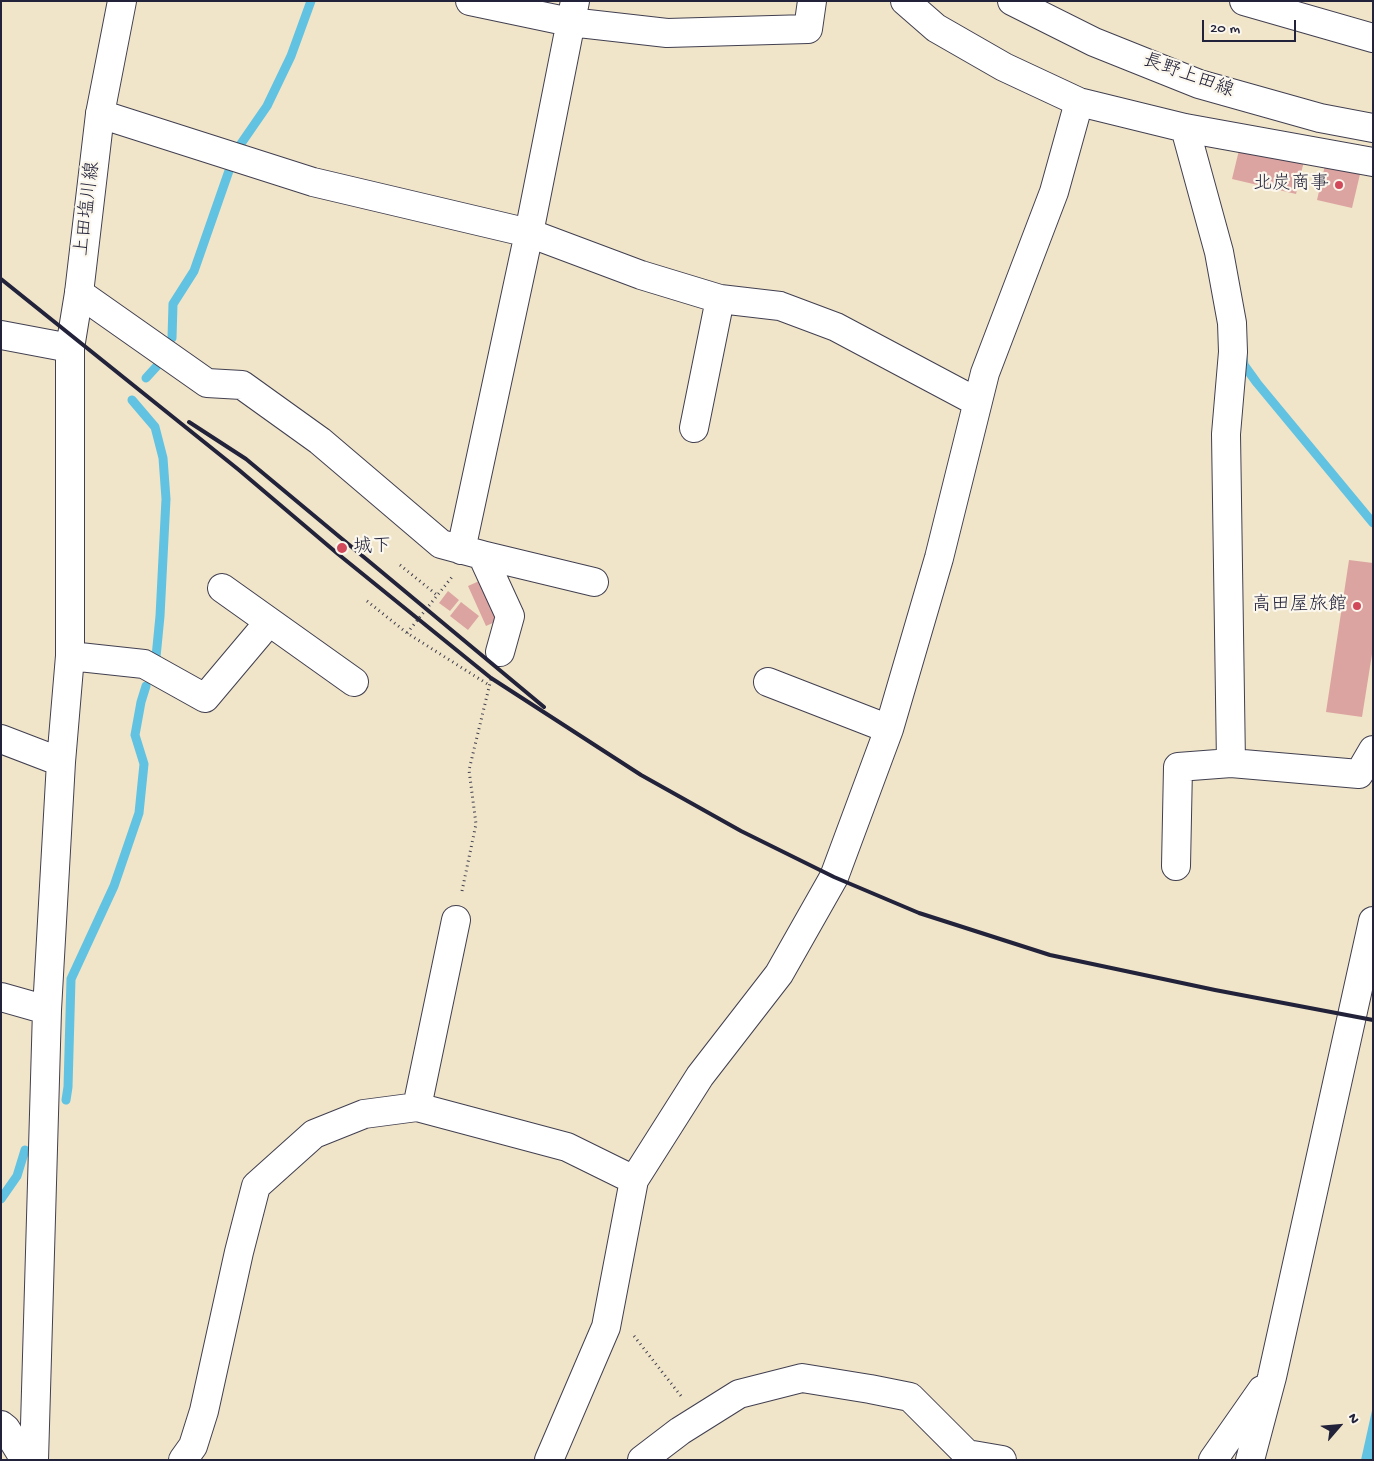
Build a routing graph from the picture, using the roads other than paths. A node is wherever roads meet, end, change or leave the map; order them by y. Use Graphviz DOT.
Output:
graph roads {
  1 [pos="122,1"];
  2 [pos="470,1"];
  3 [pos="812,1"];
  4 [pos="905,1"];
  5 [pos="1012,1"];
  6 [pos="1244,1"];
  7 [pos="572,12"];
  8 [pos="1373,38"];
  9 [pos="1079,102"];
  10 [pos="100,114"];
  11 [pos="1185,128"];
  12 [pos="1373,128"];
  13 [pos="1373,162"];
  14 [pos="529,233"];
  15 [pos="79,293"];
  16 [pos="720,299"];
  17 [pos="1,335"];
  18 [pos="70,348"];
  19 [pos="977,402"];
  20 [pos="694,428"];
  21 [pos="472,553"];
  22 [pos="594,582"];
  23 [pos="222,588"];
  24 [pos="269,622"];
  25 [pos="500,652"];
  26 [pos="70,656"];
  27 [pos="354,682"];
  28 [pos="768,682"];
  29 [pos="889,729"];
  30 [pos="1,739"];
  31 [pos="1373,750"];
  32 [pos="61,762"];
  33 [pos="1231,763"];
  34 [pos="1176,866"];
  35 [pos="456,920"];
  36 [pos="1373,921"];
  37 [pos="1,997"];
  38 [pos="47,1010"];
  39 [pos="417,1107"];
  40 [pos="634,1180"];
  41 [pos="1272,1377"];
  42 [pos="1,1425"];
  43 [pos="25,1460"];
  44 [pos="34,1460"];
  45 [pos="183,1460"];
  46 [pos="549,1460"];
  47 [pos="642,1460"];
  48 [pos="1002,1460"];
  49 [pos="1213,1460"];
  50 [pos="1250,1460"];
  1 -- 10 [label="street, 上田塩川線"];
  2 -- 7 [label="street"];
  3 -- 7 [label="street"];
  4 -- 9 [label="street"];
  5 -- 12 [label="street, 長野上田線"];
  6 -- 8 [label="street"];
  7 -- 14 [label="street"];
  9 -- 11 [label="street"];
  9 -- 19 [label="street"];
  10 -- 14 [label="street"];
  10 -- 15 [label="street, 上田塩川線"];
  11 -- 13 [label="street"];
  11 -- 33 [label="street"];
  14 -- 16 [label="street"];
  14 -- 21 [label="street"];
  15 -- 18 [label="street, 上田塩川線"];
  15 -- 21 [label="street"];
  16 -- 19 [label="street"];
  16 -- 20 [label="street"];
  17 -- 18 [label="street"];
  18 -- 26 [label="street, 上田塩川線"];
  19 -- 29 [label="street"];
  21 -- 22 [label="street"];
  21 -- 25 [label="street"];
  23 -- 24 [label="street"];
  24 -- 26 [label="street"];
  24 -- 27 [label="street"];
  26 -- 32 [label="street, 上田塩川線"];
  28 -- 29 [label="street"];
  29 -- 40 [label="street"];
  30 -- 32 [label="street"];
  31 -- 33 [label="street"];
  32 -- 38 [label="street, 上田塩川線"];
  33 -- 34 [label="street"];
  35 -- 39 [label="street"];
  36 -- 41 [label="street"];
  37 -- 38 [label="street"];
  38 -- 44 [label="street, 上田塩川線"];
  39 -- 40 [label="street"];
  39 -- 45 [label="street"];
  40 -- 46 [label="street"];
  41 -- 49 [label="street"];
  41 -- 50 [label="street"];
  42 -- 43 [label="street"];
  47 -- 48 [label="street"];
}
